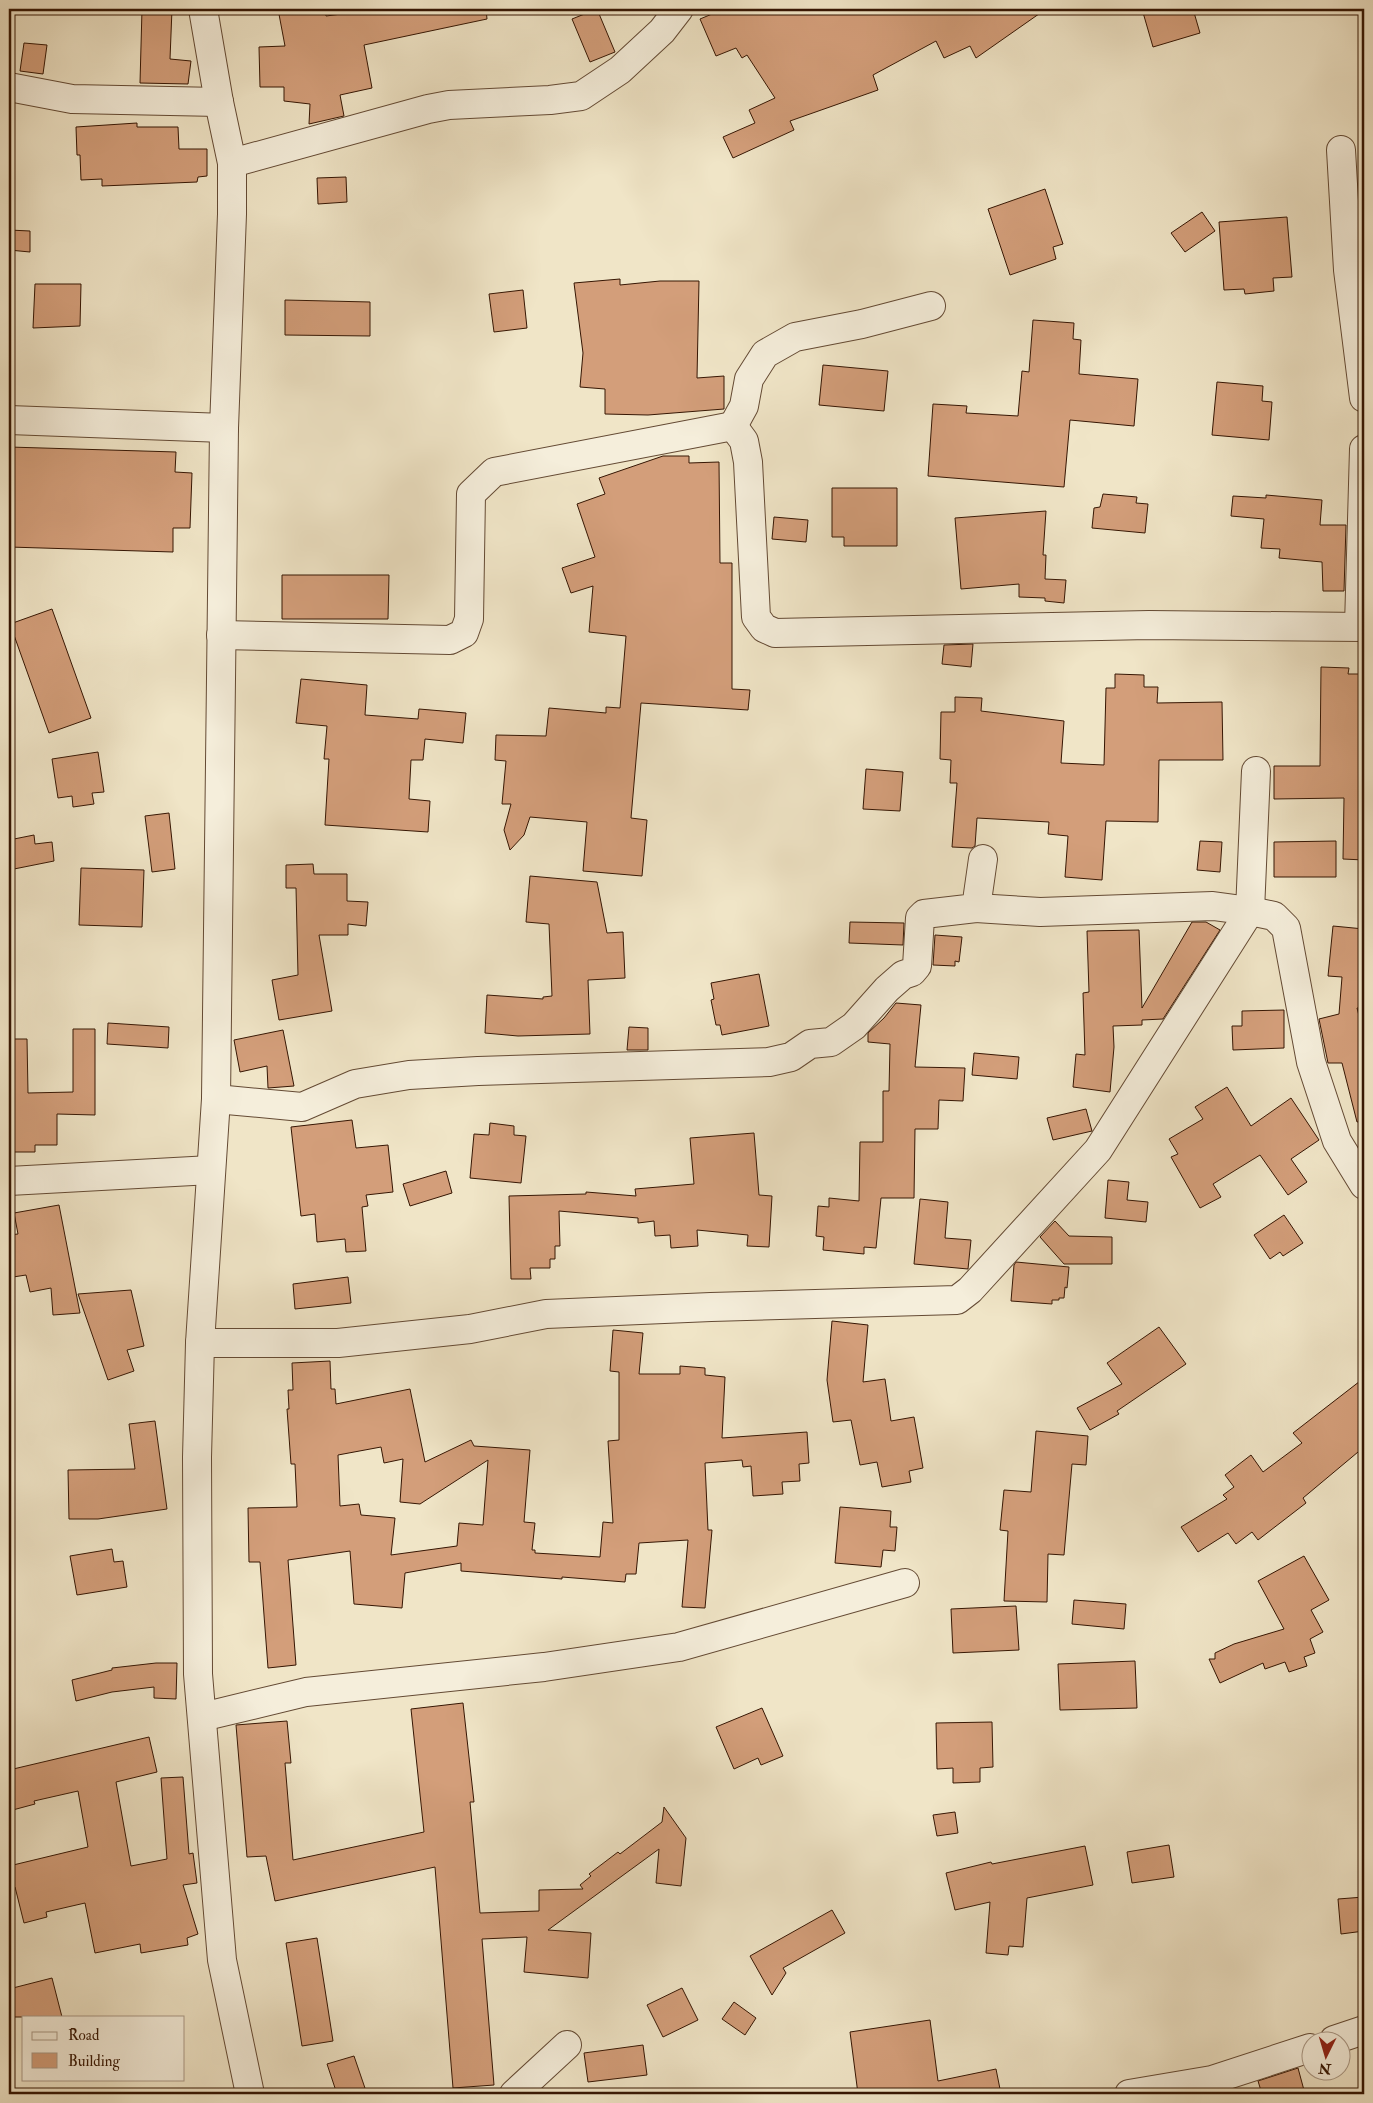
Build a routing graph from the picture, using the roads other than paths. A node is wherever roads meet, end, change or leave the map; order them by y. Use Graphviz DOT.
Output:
graph roads {
  1 [pos="203,9"];
  2 [pos="679,9"];
  3 [pos="9,87"];
  4 [pos="219,102"];
  5 [pos="1340,150"];
  6 [pos="232,163"];
  7 [pos="931,306"];
  8 [pos="1364,398"];
  9 [pos="9,420"];
  10 [pos="733,426"];
  11 [pos="224,428"];
  12 [pos="1364,449"];
  13 [pos="1362,627"];
  14 [pos="221,635"];
  15 [pos="1256,771"];
  16 [pos="983,859"];
  17 [pos="976,908"];
  18 [pos="1250,911"];
  19 [pos="216,1099"];
  20 [pos="212,1170"];
  21 [pos="9,1181"];
  22 [pos="1364,1185"];
  23 [pos="200,1344"];
  24 [pos="905,1583"];
  25 [pos="202,1717"];
  26 [pos="1364,2030"];
  27 [pos="1350,2035"];
  28 [pos="567,2045"];
  29 [pos="1300,2051"];
  30 [pos="250,2094"];
  31 [pos="514,2094"];
  32 [pos="1129,2094"];
  1 -- 4 [label="street"];
  2 -- 6 [label="street"];
  3 -- 4 [label="street"];
  4 -- 6 [label="street"];
  5 -- 8 [label="street"];
  6 -- 11 [label="street"];
  7 -- 10 [label="street"];
  9 -- 11 [label="street"];
  10 -- 13 [label="street"];
  10 -- 14 [label="street"];
  11 -- 14 [label="street"];
  12 -- 13 [label="street"];
  14 -- 19 [label="street"];
  15 -- 18 [label="street"];
  16 -- 17 [label="street"];
  17 -- 18 [label="street"];
  17 -- 19 [label="street"];
  18 -- 22 [label="street"];
  18 -- 23 [label="street"];
  19 -- 20 [label="street"];
  20 -- 21 [label="street"];
  20 -- 23 [label="street"];
  23 -- 25 [label="street"];
  24 -- 25 [label="street"];
  25 -- 30 [label="street"];
  26 -- 27 [label="street"];
  28 -- 31 [label="street"];
  29 -- 32 [label="street"];
}
